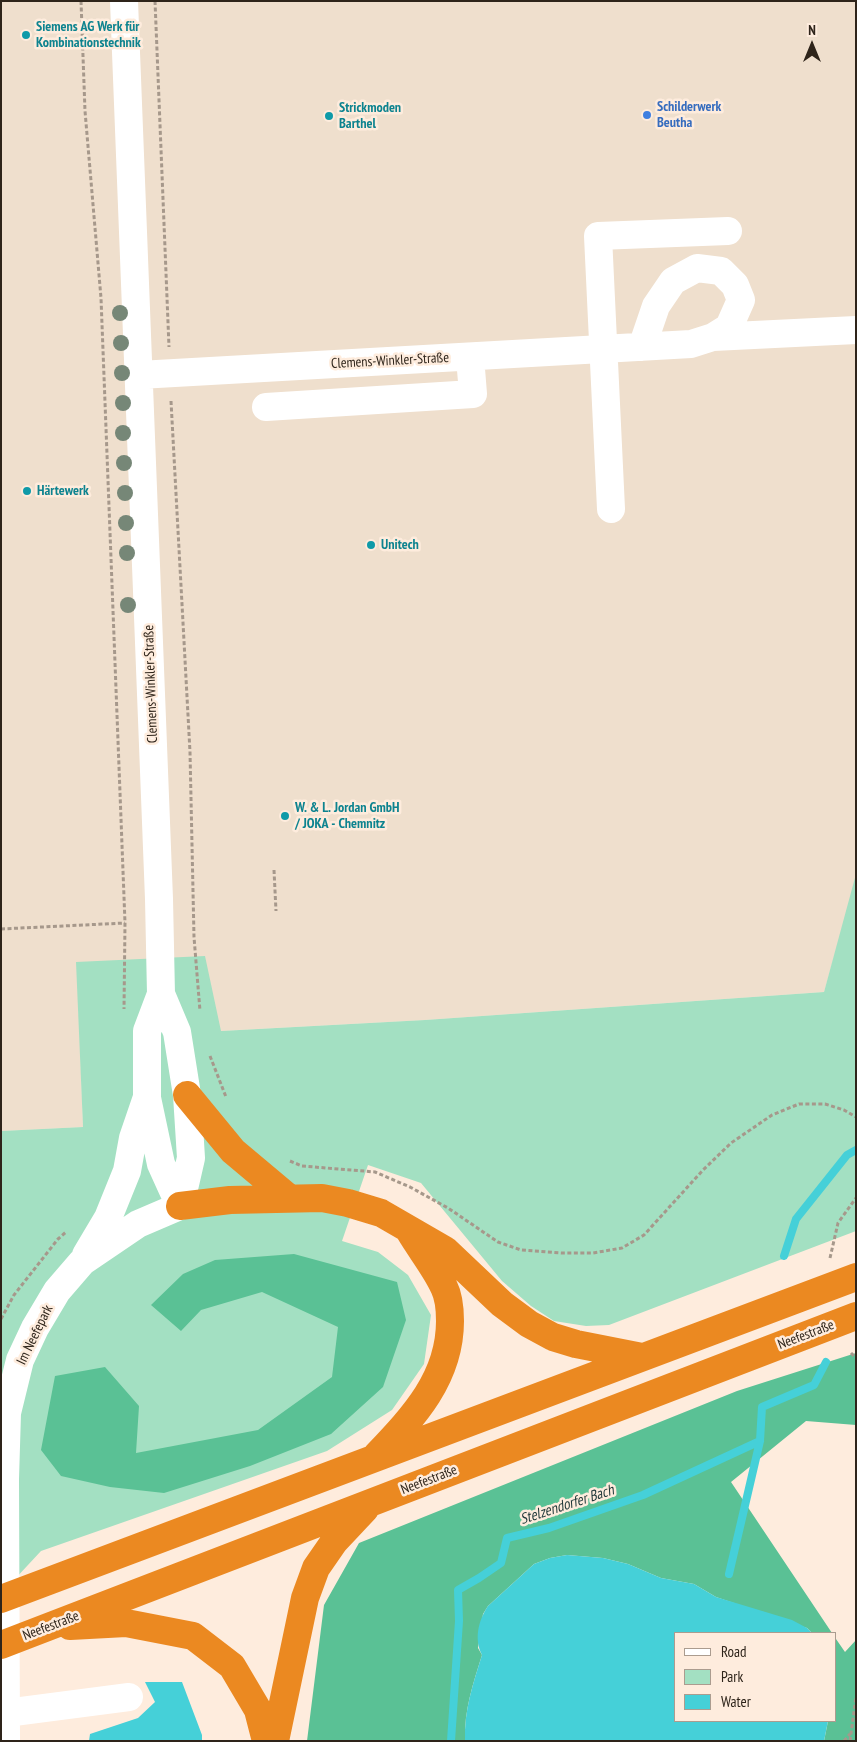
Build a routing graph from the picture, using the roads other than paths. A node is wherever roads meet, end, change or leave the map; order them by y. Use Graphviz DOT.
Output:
graph roads {
  1 [pos="124,1"];
  2 [pos="728,231"];
  3 [pos="856,330"];
  4 [pos="713,337"];
  5 [pos="642,347"];
  6 [pos="602,349"];
  7 [pos="470,357"];
  8 [pos="139,375"];
  9 [pos="266,407"];
  10 [pos="611,509"];
  11 [pos="161,994"];
  12 [pos="187,1095"];
  13 [pos="147,1098"];
  14 [pos="289,1198"];
  15 [pos="180,1206"];
  16 [pos="408,1228"];
  17 [pos="82,1262"];
  18 [pos="856,1277"];
  19 [pos="856,1316"];
  20 [pos="642,1357"];
  21 [pos="372,1460"];
  22 [pos="374,1502"];
  23 [pos="1,1599"];
  24 [pos="46,1627"];
  25 [pos="1,1645"];
  26 [pos="129,1697"];
  27 [pos="6,1713"];
  28 [pos="6,1741"];
  29 [pos="266,1741"];
  30 [pos="275,1741"];
  1 -- 8 [label="street, Clemens-Winkler-Straße"];
  2 -- 6 [label="street"];
  3 -- 4 [label="street"];
  4 -- 5 [label="street, Clemens-Winkler-Straße"];
  4 -- 5 [label="street, Clemens-Winkler-Straße"];
  5 -- 6 [label="street, Clemens-Winkler-Straße"];
  6 -- 7 [label="street, Clemens-Winkler-Straße"];
  6 -- 10 [label="street"];
  7 -- 8 [label="street, Clemens-Winkler-Straße"];
  7 -- 9 [label="street"];
  8 -- 11 [label="street, Clemens-Winkler-Straße"];
  11 -- 12 [label="street, Clemens-Winkler-Straße"];
  11 -- 13 [label="street, Clemens-Winkler-Straße"];
  12 -- 14 [label="highway"];
  12 -- 15 [label="street, Clemens-Winkler-Straße"];
  13 -- 15 [label="street, Clemens-Winkler-Straße"];
  13 -- 17 [label="street, Clemens-Winkler-Straße"];
  14 -- 15 [label="highway"];
  14 -- 16 [label="highway"];
  15 -- 17 [label="street, Im Neefepark"];
  16 -- 20 [label="highway"];
  16 -- 21 [label="highway"];
  17 -- 27 [label="street, Im Neefepark"];
  18 -- 20 [label="highway"];
  19 -- 22 [label="highway, Neefestraße"];
  20 -- 21 [label="highway"];
  21 -- 23 [label="highway"];
  22 -- 24 [label="highway, Neefestraße"];
  22 -- 30 [label="highway"];
  24 -- 25 [label="highway, Neefestraße"];
  24 -- 29 [label="highway"];
  26 -- 27 [label="street"];
  27 -- 28 [label="street, Im Neefepark"];
}
